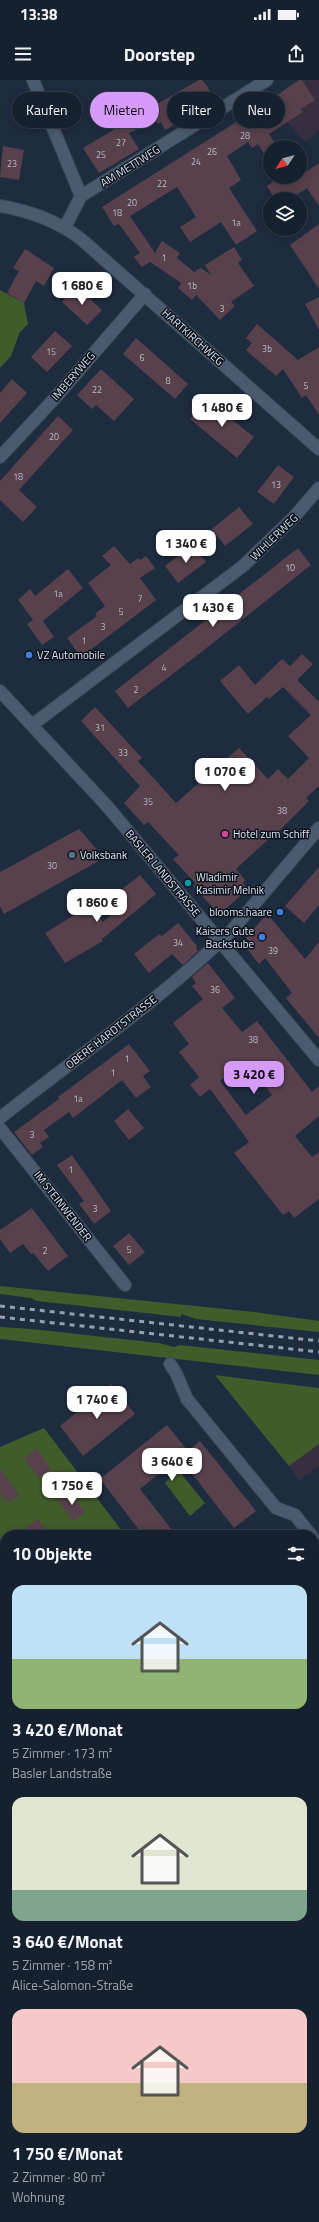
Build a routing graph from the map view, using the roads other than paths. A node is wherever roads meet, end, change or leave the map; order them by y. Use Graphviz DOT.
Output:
graph roads {
  1 [pos="33,80"];
  2 [pos="267,80"];
  3 [pos="81,196"];
  4 [pos="0,206"];
  5 [pos="65,227"];
  6 [pos="145,294"];
  7 [pos="319,449"];
  8 [pos="0,457"];
  9 [pos="319,488"];
  10 [pos="0,691"];
  11 [pos="32,725"];
  12 [pos="319,828"];
  13 [pos="220,942"];
  14 [pos="319,1060"];
  15 [pos="0,1118"];
  16 [pos="0,1128"];
  17 [pos="125,1285"];
  18 [pos="170,1364"];
  19 [pos="307,1530"];
  1 -- 3 [label="street"];
  2 -- 3 [label="street, AM METTWEG"];
  3 -- 5 [label="street"];
  4 -- 5 [label="street"];
  5 -- 6 [label="street, HARTKIRCHWEG"];
  6 -- 7 [label="street, HARTKIRCHWEG"];
  6 -- 8 [label="street, IMBERYWEG"];
  9 -- 11 [label="street, WIHLERWEG"];
  10 -- 11 [label="street, BASLER LANDSTRASSE"];
  11 -- 13 [label="street, BASLER LANDSTRASSE"];
  12 -- 13 [label="street, OBERE HARDTSTRASSE"];
  13 -- 14 [label="street, BASLER LANDSTRASSE"];
  13 -- 15 [label="street, OBERE HARDTSTRASSE"];
  16 -- 17 [label="street, IM STEINWENDER"];
  18 -- 19 [label="street"];
}
